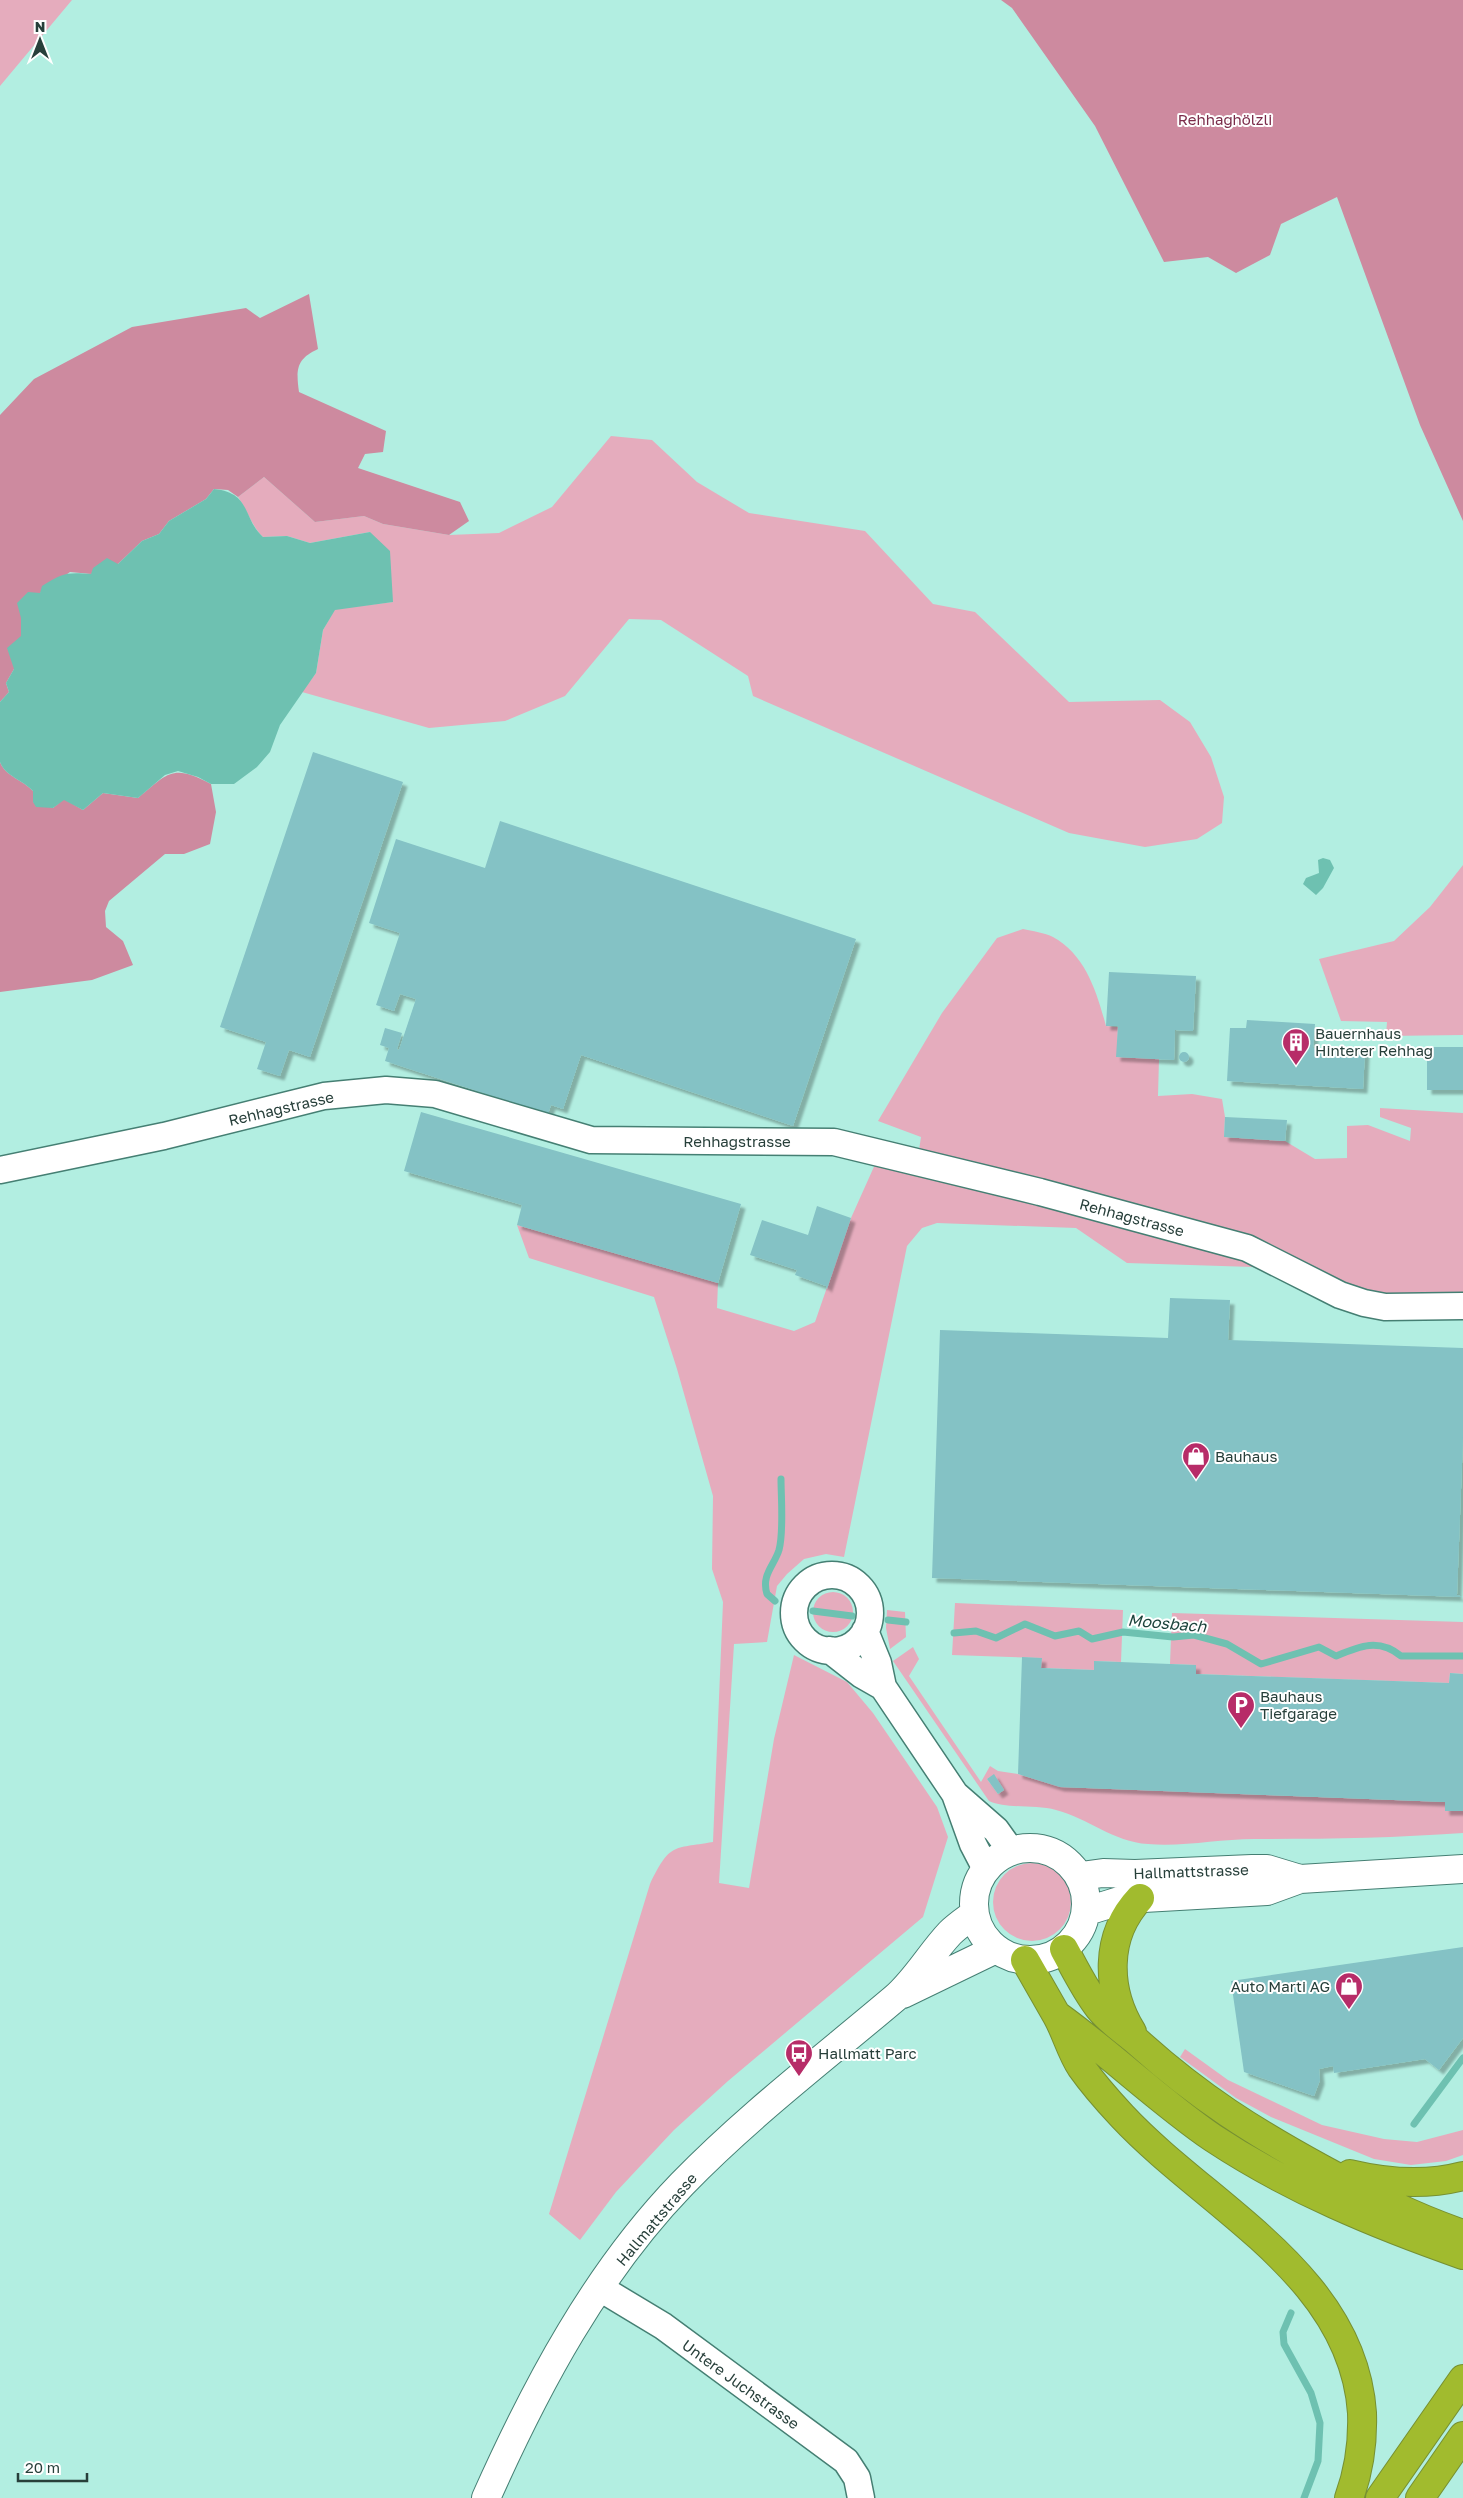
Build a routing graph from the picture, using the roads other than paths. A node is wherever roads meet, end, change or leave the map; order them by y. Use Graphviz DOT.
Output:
graph roads {
  1 [pos="0,1170"];
  2 [pos="1463,1306"];
  3 [pos="865,1631"];
  4 [pos="830,1650"];
  5 [pos="882,1687"];
  6 [pos="955,1794"];
  7 [pos="1011,1851"];
  8 [pos="1463,1869"];
  9 [pos="986,1870"];
  10 [pos="1081,1876"];
  11 [pos="1300,1879"];
  12 [pos="1140,1898"];
  13 [pos="1087,1911"];
  14 [pos="974,1914"];
  15 [pos="996,1949"];
  16 [pos="1064,1949"];
  17 [pos="1026,1960"];
  18 [pos="897,1996"];
  19 [pos="1057,2016"];
  20 [pos="1138,2042"];
  21 [pos="1297,2155"];
  22 [pos="1463,2176"];
  23 [pos="1463,2234"];
  24 [pos="1463,2256"];
  25 [pos="600,2288"];
  26 [pos="1463,2379"];
  27 [pos="1463,2436"];
  28 [pos="486,2498"];
  29 [pos="861,2498"];
  30 [pos="1349,2498"];
  31 [pos="1380,2498"];
  32 [pos="1420,2498"];
  1 -- 2 [label="street, Rehhagstrasse"];
  3 -- 4 [label="street"];
  3 -- 4 [label="street"];
  3 -- 5 [label="street"];
  4 -- 5 [label="street"];
  5 -- 6 [label="street"];
  6 -- 7 [label="street"];
  6 -- 9 [label="street"];
  7 -- 9 [label="main road"];
  7 -- 10 [label="main road"];
  8 -- 11 [label="main road, Hallmattstrasse"];
  9 -- 14 [label="main road"];
  10 -- 11 [label="main road, Hallmattstrasse"];
  10 -- 13 [label="main road"];
  11 -- 12 [label="main road, Hallmattstrasse"];
  12 -- 13 [label="main road, Hallmattstrasse"];
  12 -- 20 [label="highway"];
  13 -- 16 [label="main road"];
  14 -- 15 [label="main road"];
  14 -- 18 [label="main road, Hallmattstrasse"];
  15 -- 17 [label="main road"];
  15 -- 18 [label="main road, Hallmattstrasse"];
  16 -- 17 [label="main road"];
  16 -- 20 [label="highway"];
  17 -- 19 [label="highway"];
  18 -- 25 [label="main road, Hallmattstrasse"];
  19 -- 24 [label="highway"];
  19 -- 30 [label="highway"];
  20 -- 21 [label="highway"];
  21 -- 22 [label="highway"];
  21 -- 23 [label="highway"];
  25 -- 28 [label="main road, Hallmattstrasse"];
  25 -- 29 [label="street, Untere Juchstrasse"];
  26 -- 31 [label="highway"];
  27 -- 32 [label="highway"];
}
